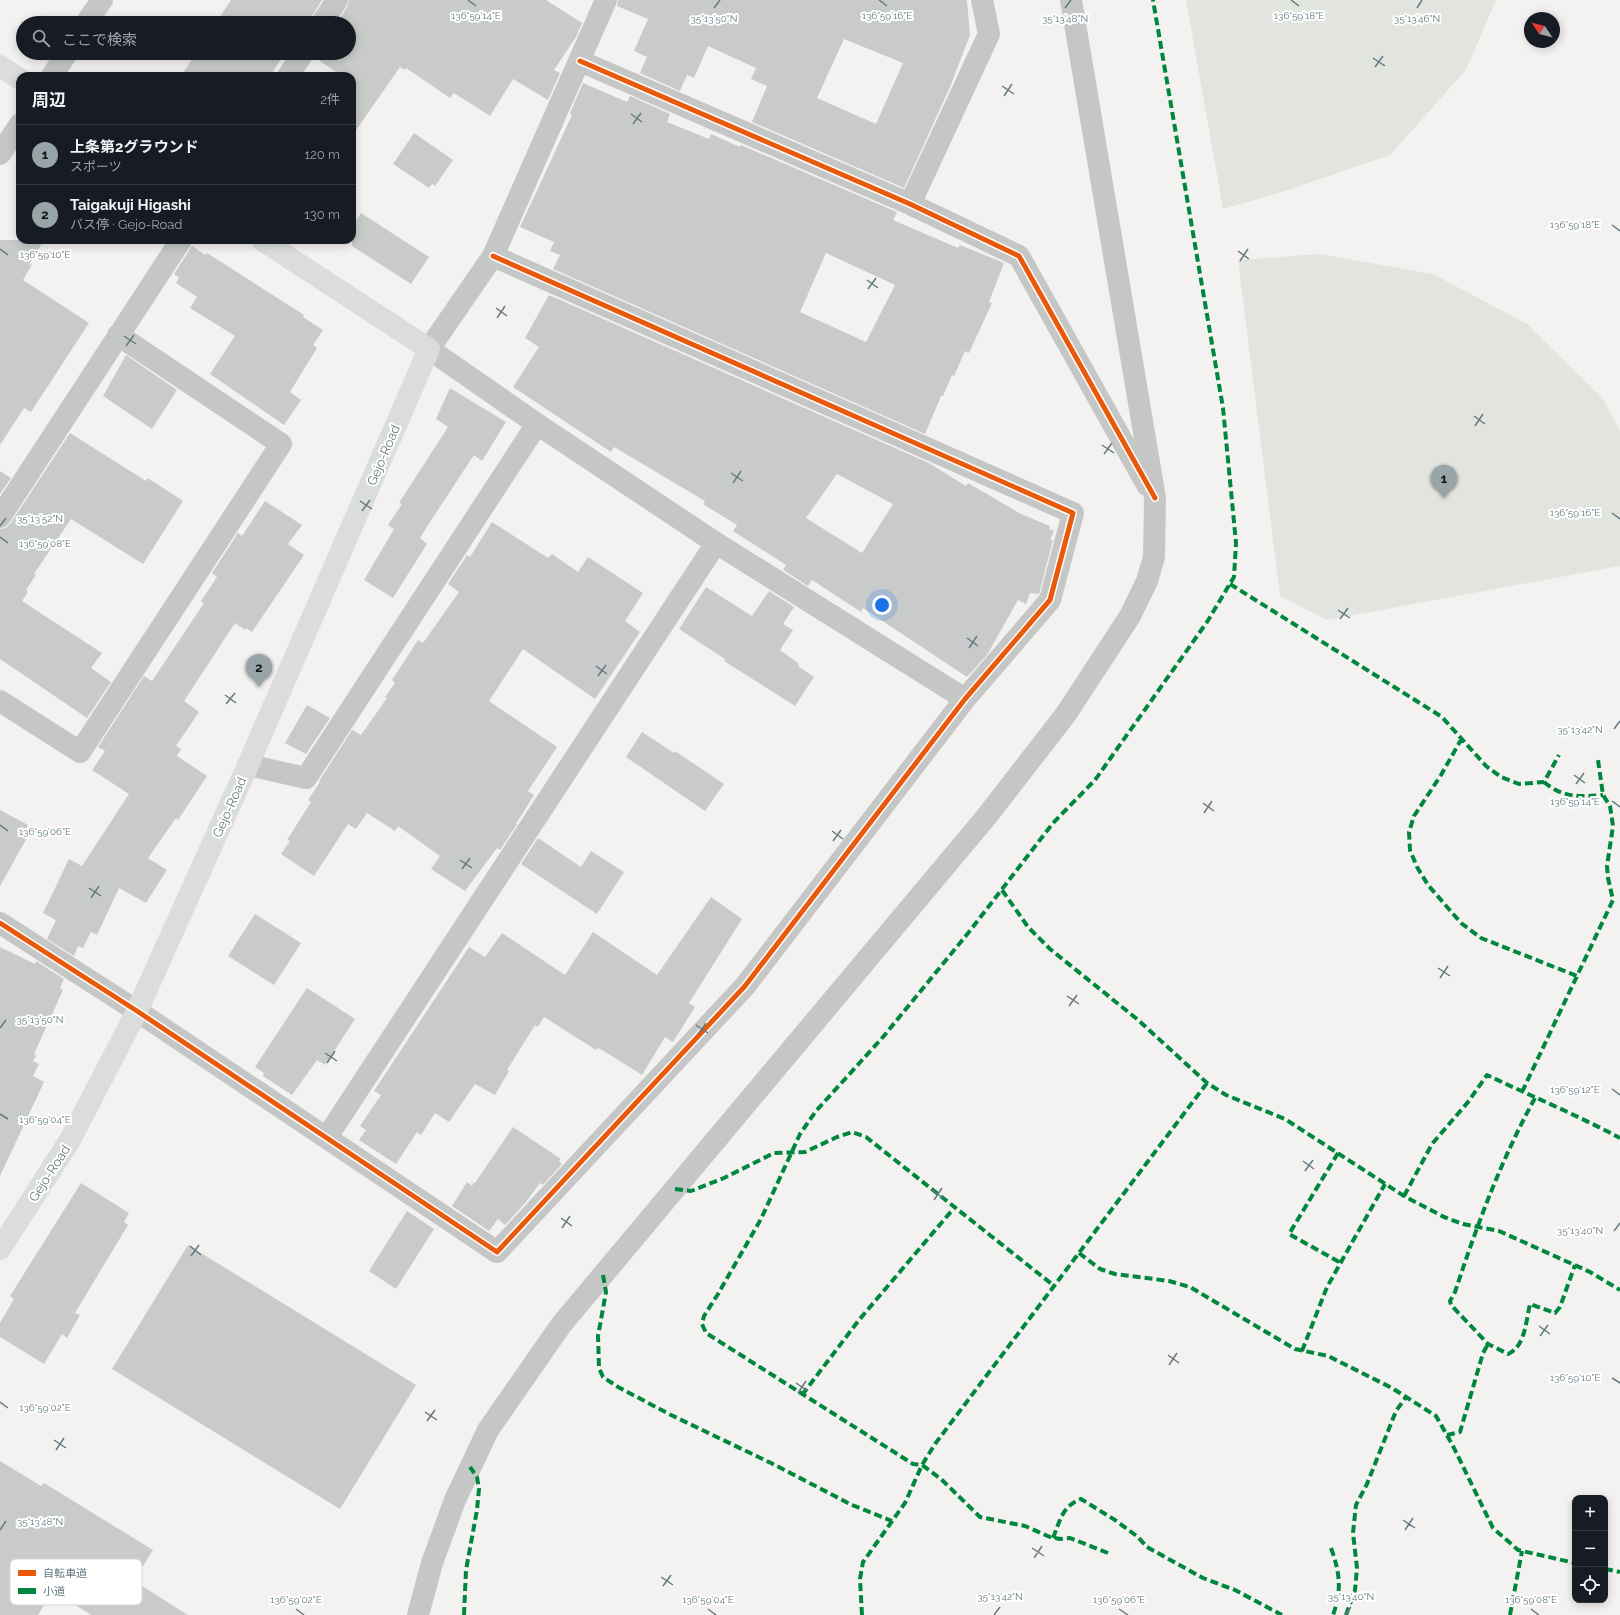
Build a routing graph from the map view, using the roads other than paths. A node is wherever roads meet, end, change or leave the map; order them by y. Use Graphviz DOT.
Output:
graph roads {
  1 [pos="102,0"];
  2 [pos="338,0"];
  3 [pos="606,0"];
  4 [pos="982,0"];
  5 [pos="1071,0"];
  6 [pos="91,16"];
  7 [pos="327,16"];
  8 [pos="62,60"];
  9 [pos="298,60"];
  10 [pos="580,61"];
  11 [pos="0,66"];
  12 [pos="55,72"];
  13 [pos="291,72"];
  14 [pos="16,76"];
  15 [pos="16,130"];
  16 [pos="0,154"];
  17 [pos="910,204"];
  18 [pos="178,244"];
  19 [pos="268,244"];
  20 [pos="493,256"];
  21 [pos="118,335"];
  22 [pos="429,350"];
  23 [pos="537,424"];
  24 [pos="1155,498"];
  25 [pos="0,517"];
  26 [pos="716,543"];
  27 [pos="965,699"];
  28 [pos="0,701"];
  29 [pos="248,765"];
  30 [pos="0,923"];
  31 [pos="137,1011"];
  32 [pos="327,1137"];
  33 [pos="0,1249"];
  34 [pos="418,1615"];
  1 -- 6 [label="street"];
  2 -- 7 [label="street"];
  3 -- 10 [label="street"];
  4 -- 17 [label="street"];
  5 -- 24 [label="street"];
  8 -- 12 [label="street"];
  9 -- 13 [label="street"];
  10 -- 17 [label="street"];
  10 -- 20 [label="street"];
  11 -- 14 [label="street"];
  15 -- 16 [label="street"];
  17 -- 24 [label="street"];
  18 -- 21 [label="street"];
  19 -- 22 [label="street"];
  20 -- 22 [label="street"];
  20 -- 27 [label="street"];
  21 -- 25 [label="street"];
  21 -- 28 [label="street"];
  22 -- 23 [label="street"];
  22 -- 29 [label="street, Gejo-Road"];
  23 -- 26 [label="street"];
  23 -- 29 [label="street"];
  24 -- 34 [label="street"];
  26 -- 27 [label="street"];
  26 -- 32 [label="street"];
  27 -- 32 [label="street"];
  29 -- 31 [label="street, Gejo-Road"];
  30 -- 31 [label="street"];
  31 -- 32 [label="street"];
  31 -- 33 [label="street, Gejo-Road"];
}
